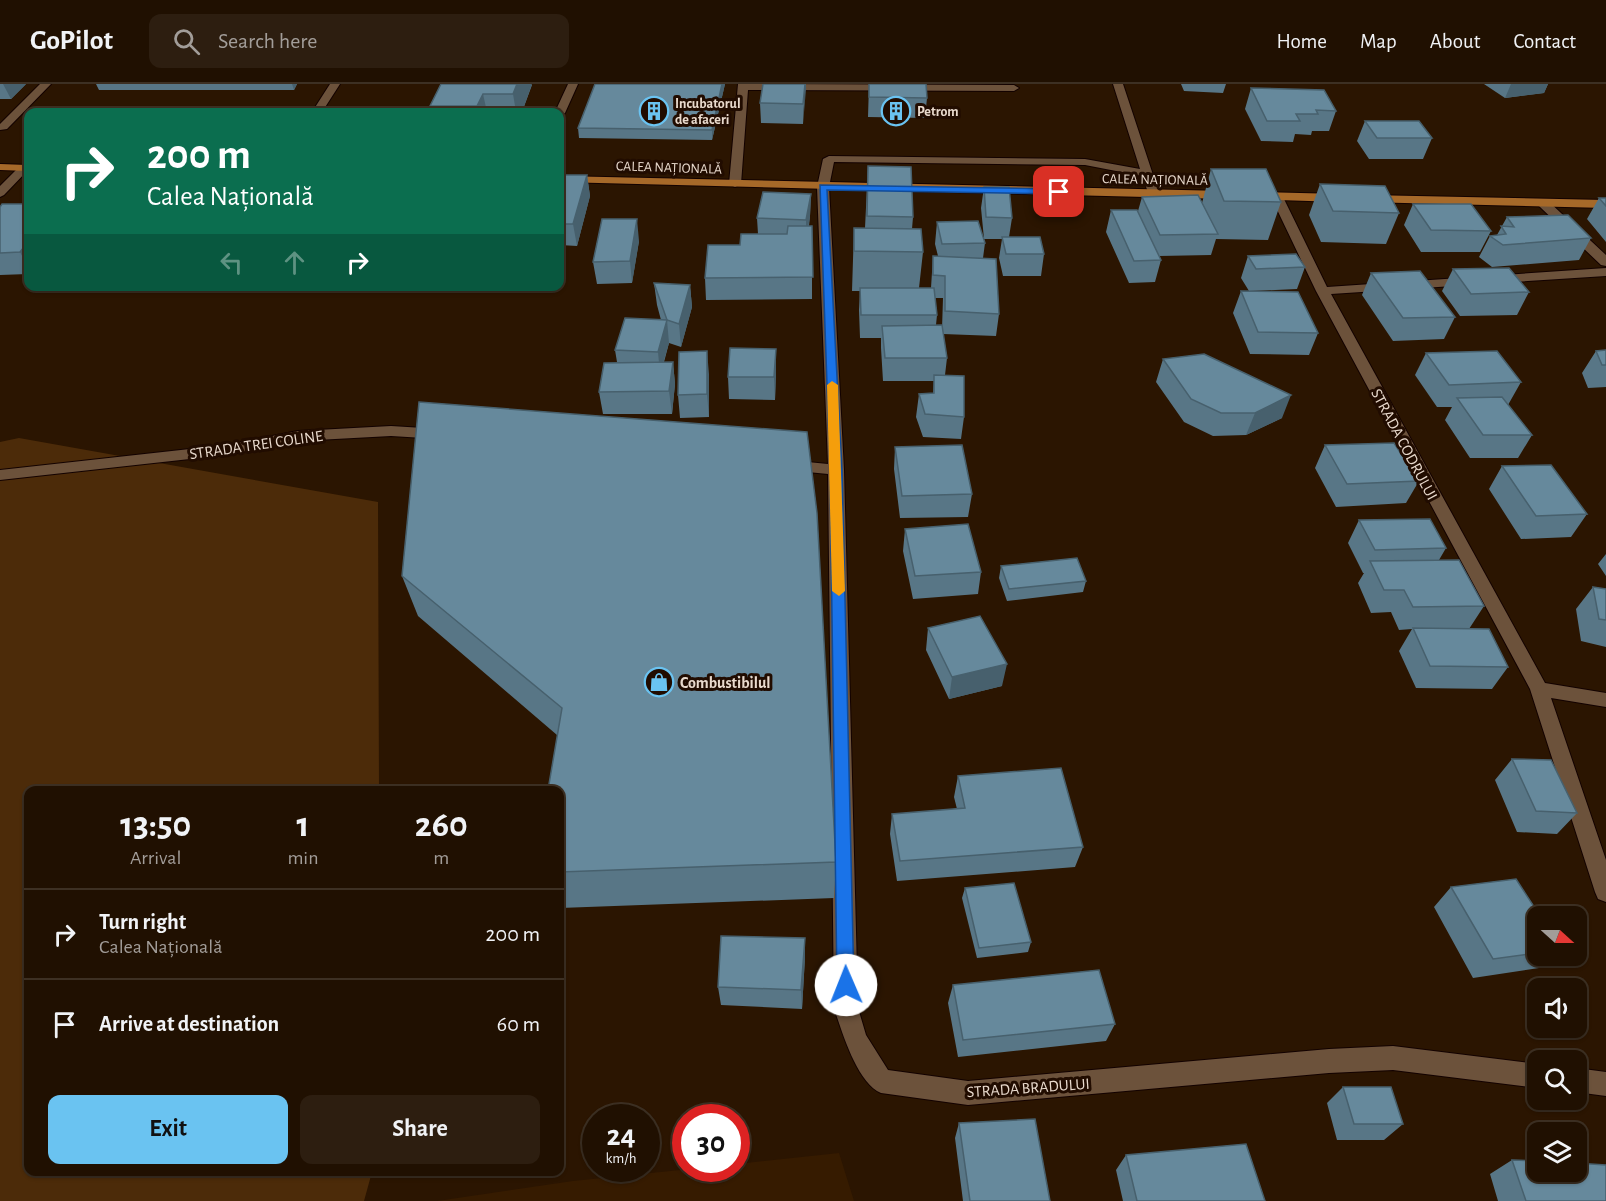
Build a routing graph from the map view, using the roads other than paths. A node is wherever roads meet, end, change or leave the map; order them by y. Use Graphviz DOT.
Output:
graph roads {
  1 [pos="45,84"];
  2 [pos="335,84"];
  3 [pos="573,84"];
  4 [pos="1118,84"];
  5 [pos="743,85"];
  6 [pos="1014,88"];
  7 [pos="320,108"];
  8 [pos="562,108"];
  9 [pos="0,127"];
  10 [pos="0,167"];
  11 [pos="24,168"];
  12 [pos="24,170"];
  13 [pos="1147,174"];
  14 [pos="564,179"];
  15 [pos="735,184"];
  16 [pos="823,187"];
  17 [pos="0,193"];
  18 [pos="1153,194"];
  19 [pos="1276,196"];
  20 [pos="1543,203"];
  21 [pos="1606,204"];
  22 [pos="1606,262"];
  23 [pos="1606,272"];
  24 [pos="1323,291"];
  25 [pos="461,435"];
  26 [pos="766,463"];
  27 [pos="836,470"];
  28 [pos="0,475"];
  29 [pos="1539,689"];
  30 [pos="1606,700"];
  31 [pos="1606,892"];
  32 [pos="1527,1075"];
  33 [pos="1587,1081"];
  34 [pos="1606,1084"];
  1 -- 9 [label="street"];
  2 -- 7 [label="street"];
  3 -- 8 [label="street"];
  4 -- 13 [label="street"];
  5 -- 6 [label="street"];
  5 -- 15 [label="street"];
  10 -- 11 [label="main road"];
  12 -- 17 [label="street"];
  13 -- 16 [label="street, STRADA BRADULUI"];
  13 -- 18 [label="street"];
  14 -- 15 [label="main road, CALEA NAȚIONALĂ"];
  15 -- 16 [label="main road, CALEA NAȚIONALĂ"];
  16 -- 18 [label="main road, CALEA NAȚIONALĂ"];
  16 -- 27 [label="street, STRADA BRADULUI"];
  18 -- 19 [label="main road, CALEA NAȚIONALĂ"];
  19 -- 20 [label="main road, CALEA NAȚIONALĂ"];
  19 -- 24 [label="street, STRADA CODRULUI"];
  20 -- 21 [label="main road, CALEA NAȚIONALĂ"];
  20 -- 22 [label="street"];
  23 -- 24 [label="street"];
  24 -- 29 [label="street, STRADA CODRULUI"];
  25 -- 28 [label="street, STRADA TREI COLINE"];
  26 -- 27 [label="street"];
  27 -- 32 [label="street, STRADA BRADULUI"];
  29 -- 30 [label="street"];
  29 -- 31 [label="street, STRADA CODRULUI"];
  33 -- 34 [label="street"];
}
